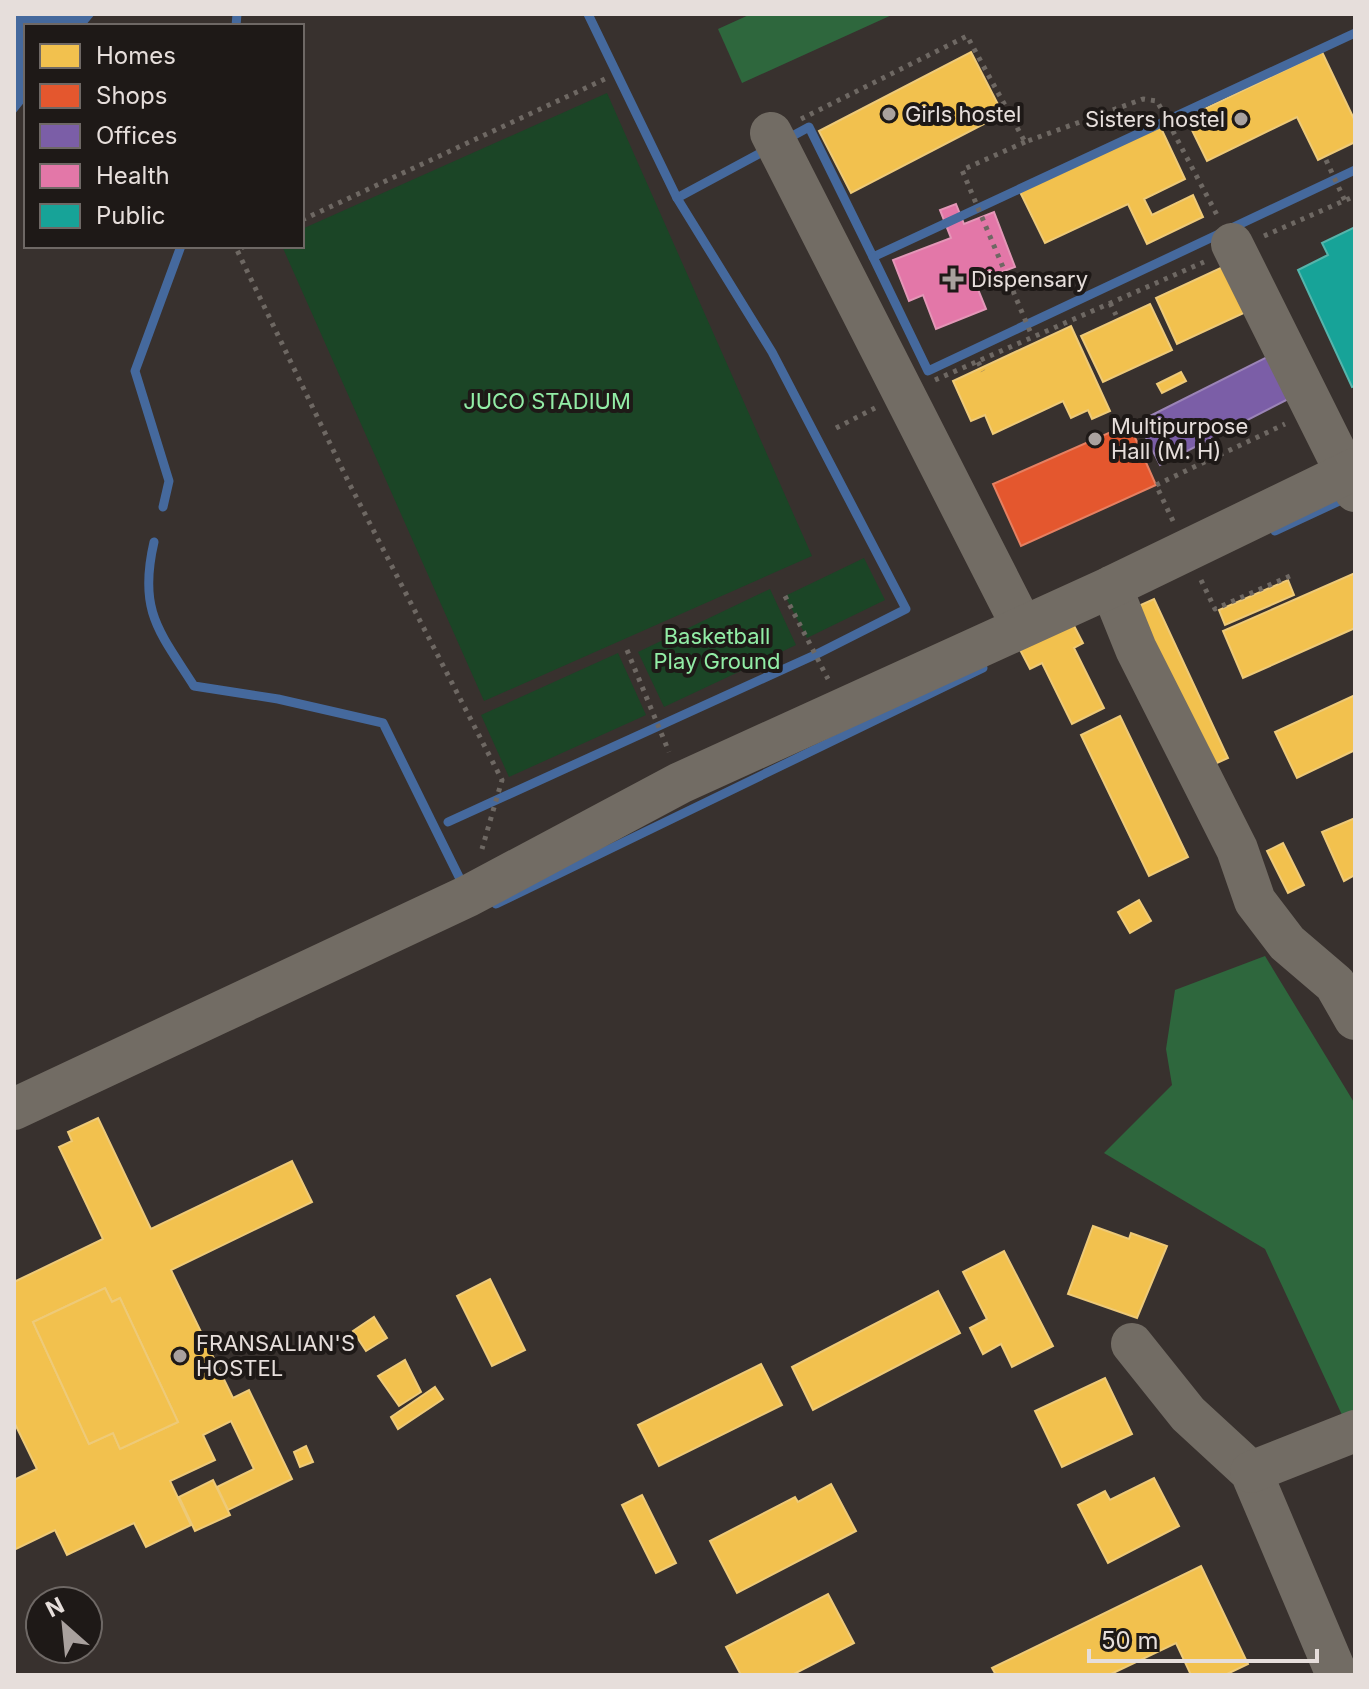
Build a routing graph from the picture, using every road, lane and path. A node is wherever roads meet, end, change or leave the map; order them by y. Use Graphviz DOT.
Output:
graph roads {
  1 [pos="607,78"];
  2 [pos="771,133"];
  3 [pos="1025,142"];
  4 [pos="1326,160"];
  5 [pos="1355,196"];
  6 [pos="1345,201"];
  7 [pos="304,219"];
  8 [pos="1228,237"];
  9 [pos="241,248"];
  10 [pos="1110,303"];
  11 [pos="1116,315"];
  12 [pos="1032,336"];
  13 [pos="978,362"];
  14 [pos="983,371"];
  15 [pos="902,394"];
  16 [pos="836,428"];
  17 [pos="1352,478"];
  18 [pos="1111,587"];
  19 [pos="785,596"];
  20 [pos="1022,626"];
  21 [pos="627,650"];
  22 [pos="840,709"];
  23 [pos="680,783"];
  24 [pos="468,896"];
  25 [pos="1355,1019"];
  26 [pos="14,1109"];
  27 [pos="1132,1344"];
  28 [pos="1355,1431"];
  29 [pos="1251,1472"];
  30 [pos="1337,1675"];
  1 -- 7 [label="path"];
  2 -- 3 [label="path"];
  2 -- 15 [label="street"];
  3 -- 8 [label="path"];
  3 -- 12 [label="path"];
  4 -- 6 [label="path"];
  5 -- 6 [label="path"];
  6 -- 8 [label="path"];
  8 -- 10 [label="path"];
  8 -- 17 [label="street"];
  9 -- 24 [label="path"];
  10 -- 11 [label="path"];
  10 -- 12 [label="path"];
  12 -- 13 [label="path"];
  13 -- 14 [label="path"];
  13 -- 15 [label="path"];
  15 -- 16 [label="path"];
  15 -- 20 [label="street"];
  17 -- 18 [label="street"];
  18 -- 20 [label="street"];
  18 -- 25 [label="street"];
  19 -- 22 [label="path"];
  20 -- 22 [label="street"];
  21 -- 23 [label="path"];
  22 -- 23 [label="street"];
  23 -- 24 [label="street"];
  24 -- 26 [label="street"];
  27 -- 29 [label="street"];
  28 -- 29 [label="street"];
  29 -- 30 [label="street"];
}
